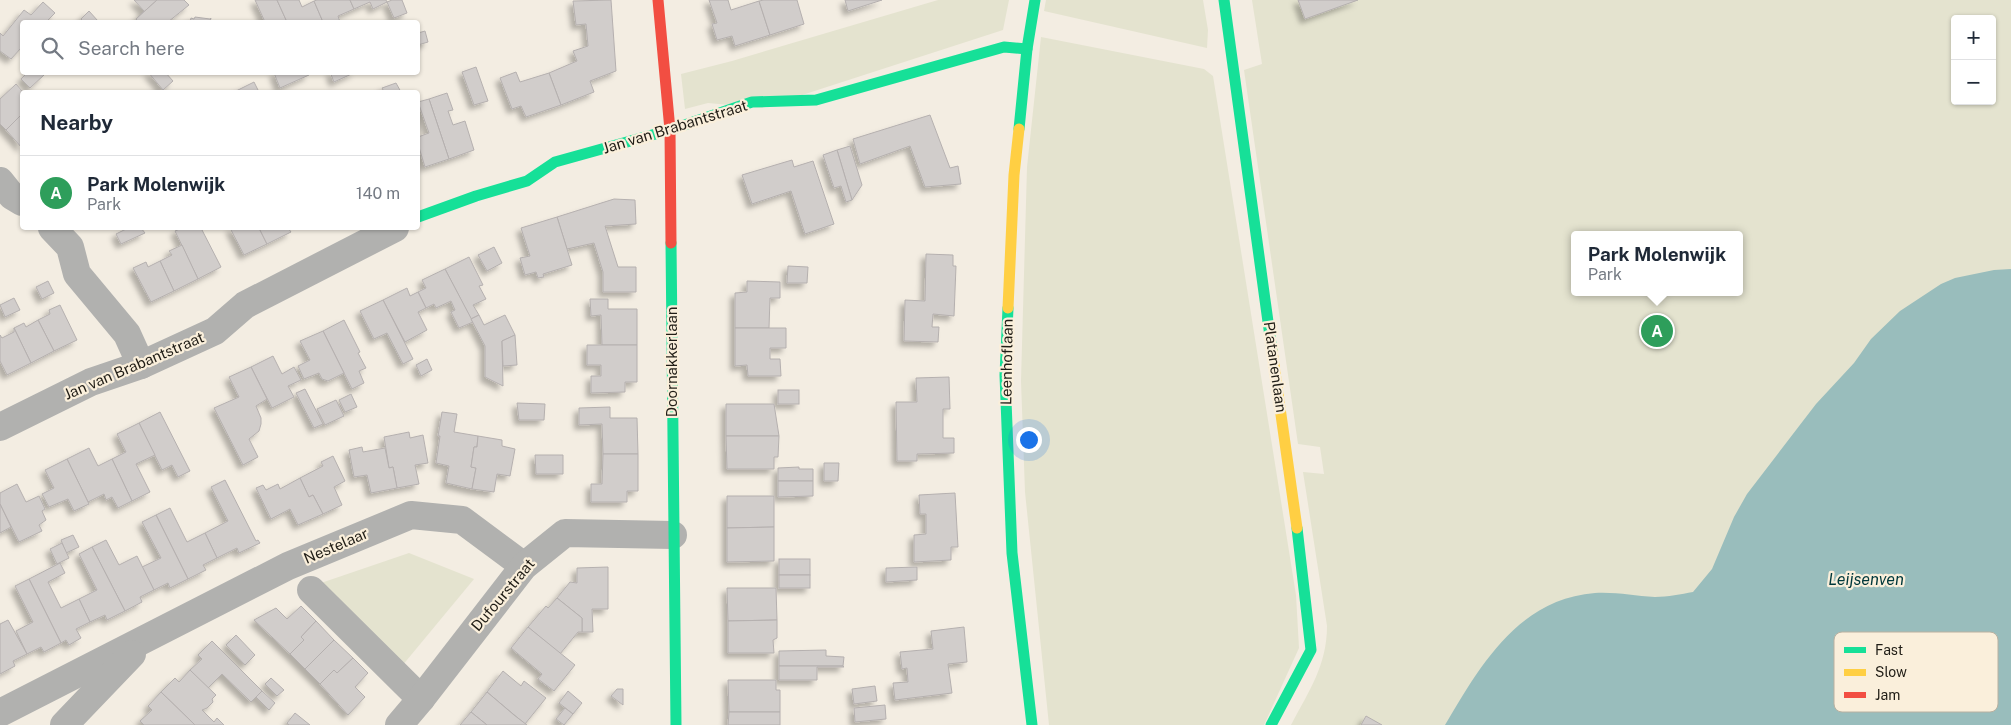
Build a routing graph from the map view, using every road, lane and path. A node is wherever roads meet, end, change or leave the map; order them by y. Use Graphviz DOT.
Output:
graph roads {
  1 [pos="658,0"];
  2 [pos="1036,0"];
  3 [pos="1224,0"];
  4 [pos="1027,49"];
  5 [pos="670,130"];
  6 [pos="0,181"];
  7 [pos="20,201"];
  8 [pos="420,216"];
  9 [pos="54,230"];
  10 [pos="391,230"];
  11 [pos="140,365"];
  12 [pos="0,427"];
  13 [pos="673,535"];
  14 [pos="524,566"];
  15 [pos="311,590"];
  16 [pos="147,638"];
  17 [pos="421,699"];
  18 [pos="0,713"];
  19 [pos="64,725"];
  20 [pos="399,725"];
  21 [pos="676,725"];
  22 [pos="1032,725"];
  23 [pos="1271,725"];
  1 -- 5 [label="street, Doornakkerlaan"];
  2 -- 4 [label="street, Leenhoflaan"];
  3 -- 23 [label="street, Platanenlaan"];
  4 -- 5 [label="street, Jan van Brabantstraat"];
  4 -- 22 [label="street, Leenhoflaan"];
  5 -- 8 [label="street, Jan van Brabantstraat"];
  5 -- 13 [label="street, Doornakkerlaan"];
  6 -- 7 [label="street"];
  9 -- 11 [label="street"];
  10 -- 11 [label="street, Jan van Brabantstraat"];
  11 -- 12 [label="street, Jan van Brabantstraat"];
  13 -- 14 [label="street, Dufourstraat"];
  13 -- 21 [label="street, Doornakkerlaan"];
  14 -- 16 [label="street, Nestelaar"];
  14 -- 17 [label="street, Dufourstraat"];
  15 -- 17 [label="street, Nestelaar"];
  16 -- 18 [label="street, Nestelaar"];
  16 -- 19 [label="street, Nestelaar"];
  17 -- 20 [label="street, Dufourstraat"];
}
